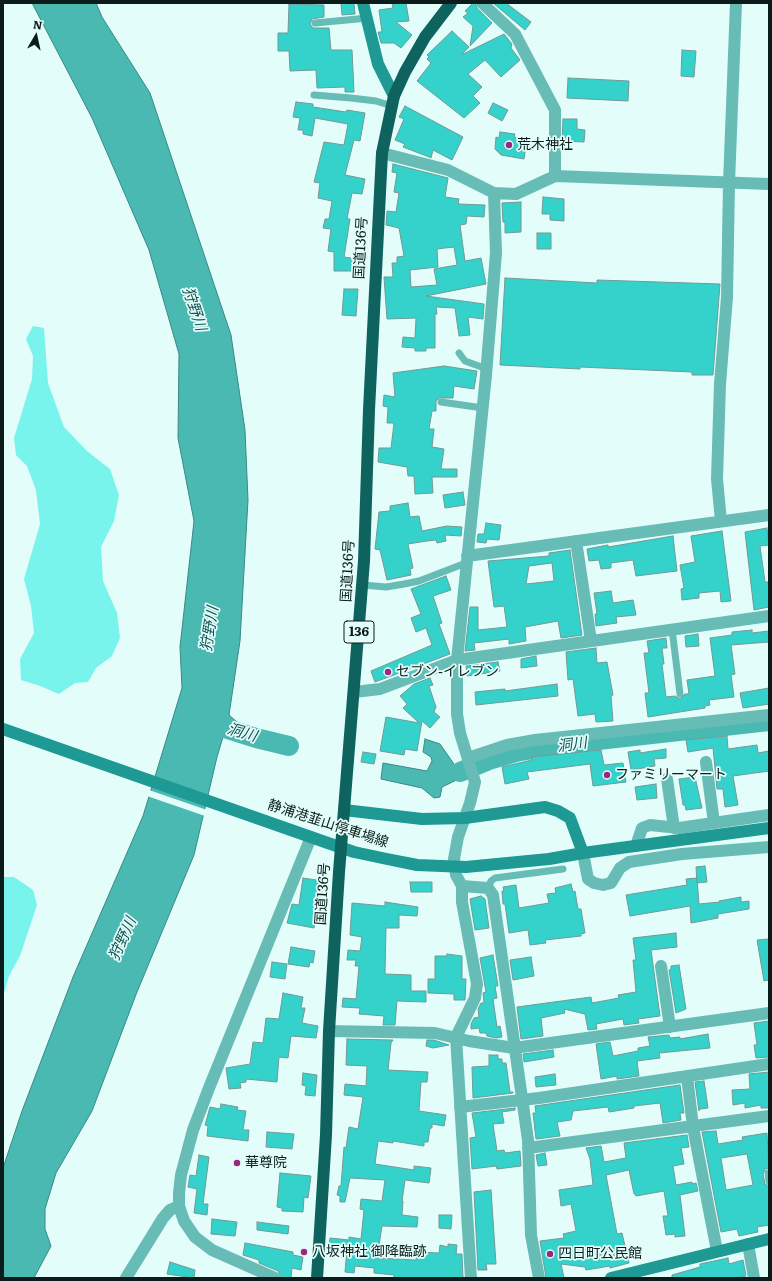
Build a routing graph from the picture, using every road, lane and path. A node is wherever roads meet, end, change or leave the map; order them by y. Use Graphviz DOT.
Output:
graph roads {
  1 [pos="363,3"];
  2 [pos="451,3"];
  3 [pos="482,3"];
  4 [pos="736,3"];
  5 [pos="368,18"];
  6 [pos="315,23"];
  7 [pos="314,95"];
  8 [pos="393,101"];
  9 [pos="382,153"];
  10 [pos="555,176"];
  11 [pos="729,183"];
  12 [pos="769,184"];
  13 [pos="494,194"];
  14 [pos="459,353"];
  15 [pos="487,369"];
  16 [pos="441,402"];
  17 [pos="483,408"];
  18 [pos="769,515"];
  19 [pos="721,522"];
  20 [pos="576,541"];
  21 [pos="467,560"];
  22 [pos="363,585"];
  23 [pos="769,616"];
  24 [pos="672,629"];
  25 [pos="590,641"];
  26 [pos="457,660"];
  27 [pos="354,692"];
  28 [pos="680,694"];
  29 [pos="769,715"];
  30 [pos="3,729"];
  31 [pos="469,759"];
  32 [pos="706,762"];
  33 [pos="667,779"];
  34 [pos="344,810"];
  35 [pos="769,815"];
  36 [pos="465,818"];
  37 [pos="714,823"];
  38 [pos="674,828"];
  39 [pos="769,828"];
  40 [pos="311,837"];
  41 [pos="636,846"];
  42 [pos="769,847"];
  43 [pos="583,853"];
  44 [pos="563,869"];
  45 [pos="462,886"];
  46 [pos="488,888"];
  47 [pos="661,966"];
  48 [pos="769,1013"];
  49 [pos="670,1027"];
  50 [pos="329,1031"];
  51 [pos="456,1037"];
  52 [pos="514,1048"];
  53 [pos="769,1064"];
  54 [pos="687,1076"];
  55 [pos="522,1099"];
  56 [pos="460,1107"];
  57 [pos="769,1116"];
  58 [pos="693,1127"];
  59 [pos="528,1148"];
  60 [pos="179,1206"];
  61 [pos="769,1239"];
  62 [pos="748,1244"];
  63 [pos="717,1251"];
  64 [pos="126,1278"];
  65 [pos="275,1278"];
  66 [pos="317,1278"];
  67 [pos="471,1278"];
  68 [pos="539,1278"];
  69 [pos="611,1278"];
  70 [pos="754,1278"];
  1 -- 5 [label="main road"];
  2 -- 8 [label="highway, 国道136号 / 136"];
  3 -- 10 [label="street"];
  4 -- 11 [label="street"];
  5 -- 6 [label="lane"];
  5 -- 8 [label="main road"];
  7 -- 8 [label="lane"];
  8 -- 9 [label="highway, 国道136号 / 136"];
  9 -- 13 [label="street"];
  9 -- 22 [label="highway, 国道136号 / 136"];
  10 -- 11 [label="street"];
  10 -- 13 [label="street"];
  11 -- 12 [label="street"];
  11 -- 19 [label="street"];
  13 -- 15 [label="street"];
  14 -- 15 [label="lane"];
  15 -- 17 [label="street"];
  16 -- 17 [label="lane"];
  17 -- 21 [label="street"];
  18 -- 19 [label="street"];
  19 -- 20 [label="street"];
  20 -- 21 [label="street"];
  20 -- 25 [label="street"];
  21 -- 22 [label="lane"];
  21 -- 26 [label="street"];
  22 -- 27 [label="highway, 国道136号 / 136"];
  23 -- 24 [label="street"];
  24 -- 25 [label="street"];
  24 -- 28 [label="lane"];
  25 -- 26 [label="street"];
  26 -- 27 [label="street"];
  26 -- 31 [label="street"];
  27 -- 34 [label="highway, 国道136号 / 136"];
  29 -- 31 [label="street"];
  30 -- 40 [label="main road, 静浦港韮山停車場線"];
  31 -- 36 [label="street"];
  32 -- 37 [label="street"];
  33 -- 38 [label="street"];
  34 -- 36 [label="main road, 静浦港韮山停車場線"];
  34 -- 50 [label="highway, 国道136号 / 136"];
  35 -- 37 [label="street"];
  36 -- 43 [label="main road, 静浦港韮山停車場線"];
  36 -- 45 [label="street"];
  37 -- 38 [label="street"];
  38 -- 41 [label="street"];
  39 -- 41 [label="main road"];
  40 -- 43 [label="main road, 静浦港韮山停車場線"];
  40 -- 60 [label="street"];
  41 -- 43 [label="main road"];
  42 -- 43 [label="street"];
  44 -- 46 [label="lane"];
  45 -- 46 [label="street"];
  45 -- 51 [label="street"];
  46 -- 52 [label="street"];
  47 -- 49 [label="street"];
  48 -- 49 [label="street"];
  49 -- 52 [label="street"];
  50 -- 51 [label="street"];
  50 -- 66 [label="highway, 国道136号 / 136"];
  51 -- 52 [label="street"];
  51 -- 56 [label="street"];
  52 -- 55 [label="street"];
  53 -- 54 [label="street"];
  54 -- 55 [label="street"];
  54 -- 58 [label="street"];
  55 -- 56 [label="street"];
  55 -- 59 [label="street"];
  56 -- 67 [label="street"];
  57 -- 58 [label="street"];
  58 -- 59 [label="street"];
  58 -- 63 [label="street"];
  59 -- 68 [label="street"];
  60 -- 64 [label="street"];
  60 -- 65 [label="street"];
  61 -- 62 [label="main road"];
  62 -- 63 [label="main road"];
  62 -- 70 [label="street"];
  63 -- 69 [label="main road"];
}
